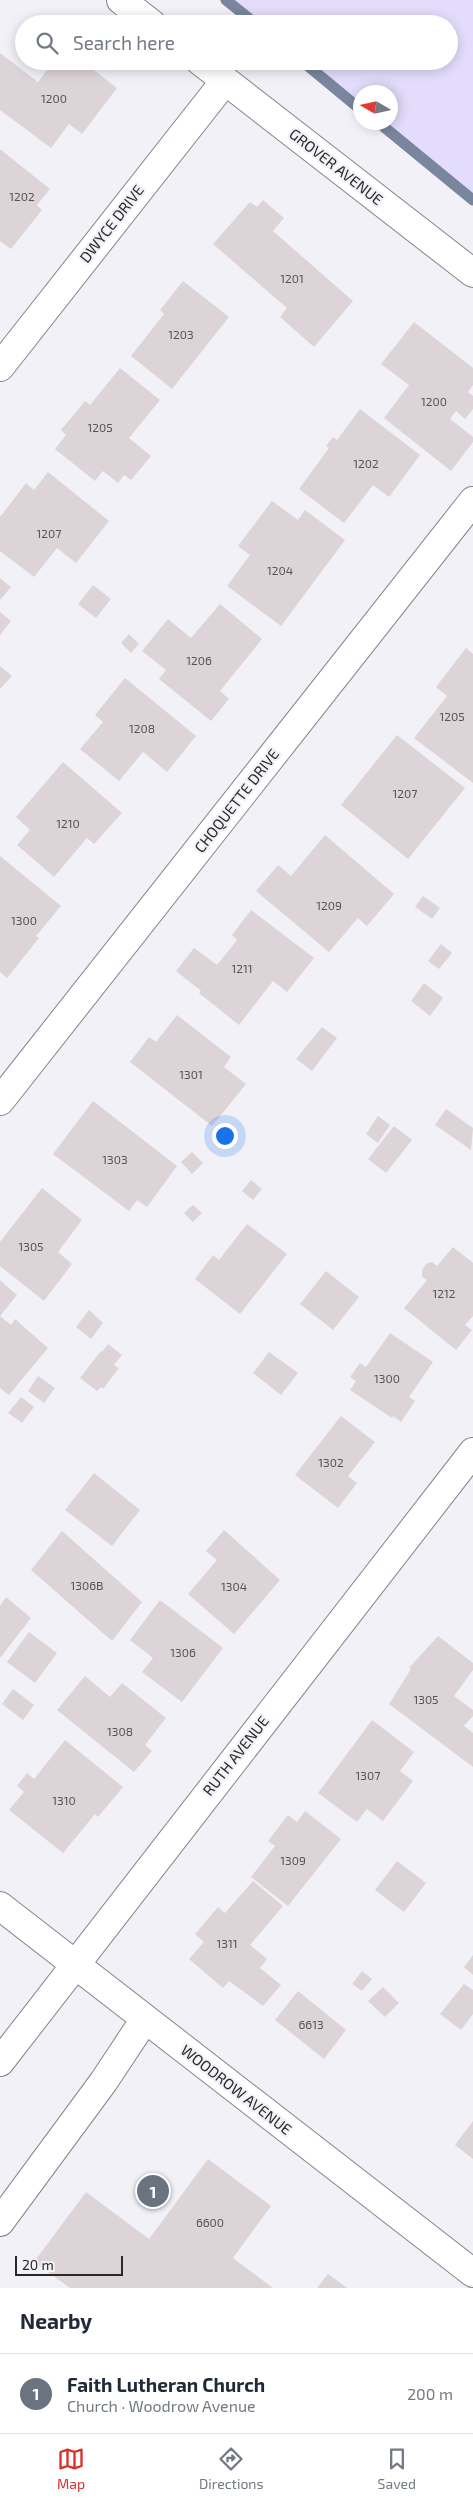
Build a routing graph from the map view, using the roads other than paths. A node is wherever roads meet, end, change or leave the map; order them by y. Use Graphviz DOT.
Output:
graph roads {
  1 [pos="121,0"];
  2 [pos="140,15"];
  3 [pos="212,70"];
  4 [pos="225,80"];
  5 [pos="473,273"];
  6 [pos="0,367"];
  7 [pos="473,501"];
  8 [pos="0,1101"];
  9 [pos="473,1452"];
  10 [pos="0,1906"];
  11 [pos="75,1964"];
  12 [pos="145,2019"];
  13 [pos="0,2062"];
  14 [pos="0,2222"];
  15 [pos="473,2273"];
  1 -- 2 [label="street"];
  3 -- 4 [label="street, GROVER AVENUE"];
  4 -- 5 [label="street, GROVER AVENUE"];
  4 -- 6 [label="street, DWYCE DRIVE"];
  7 -- 8 [label="street, CHOQUETTE DRIVE"];
  9 -- 11 [label="street, RUTH AVENUE"];
  10 -- 11 [label="street, WOODROW AVENUE"];
  11 -- 12 [label="street, WOODROW AVENUE"];
  11 -- 13 [label="street, RUTH AVENUE"];
  12 -- 14 [label="street"];
  12 -- 15 [label="street, WOODROW AVENUE"];
}
